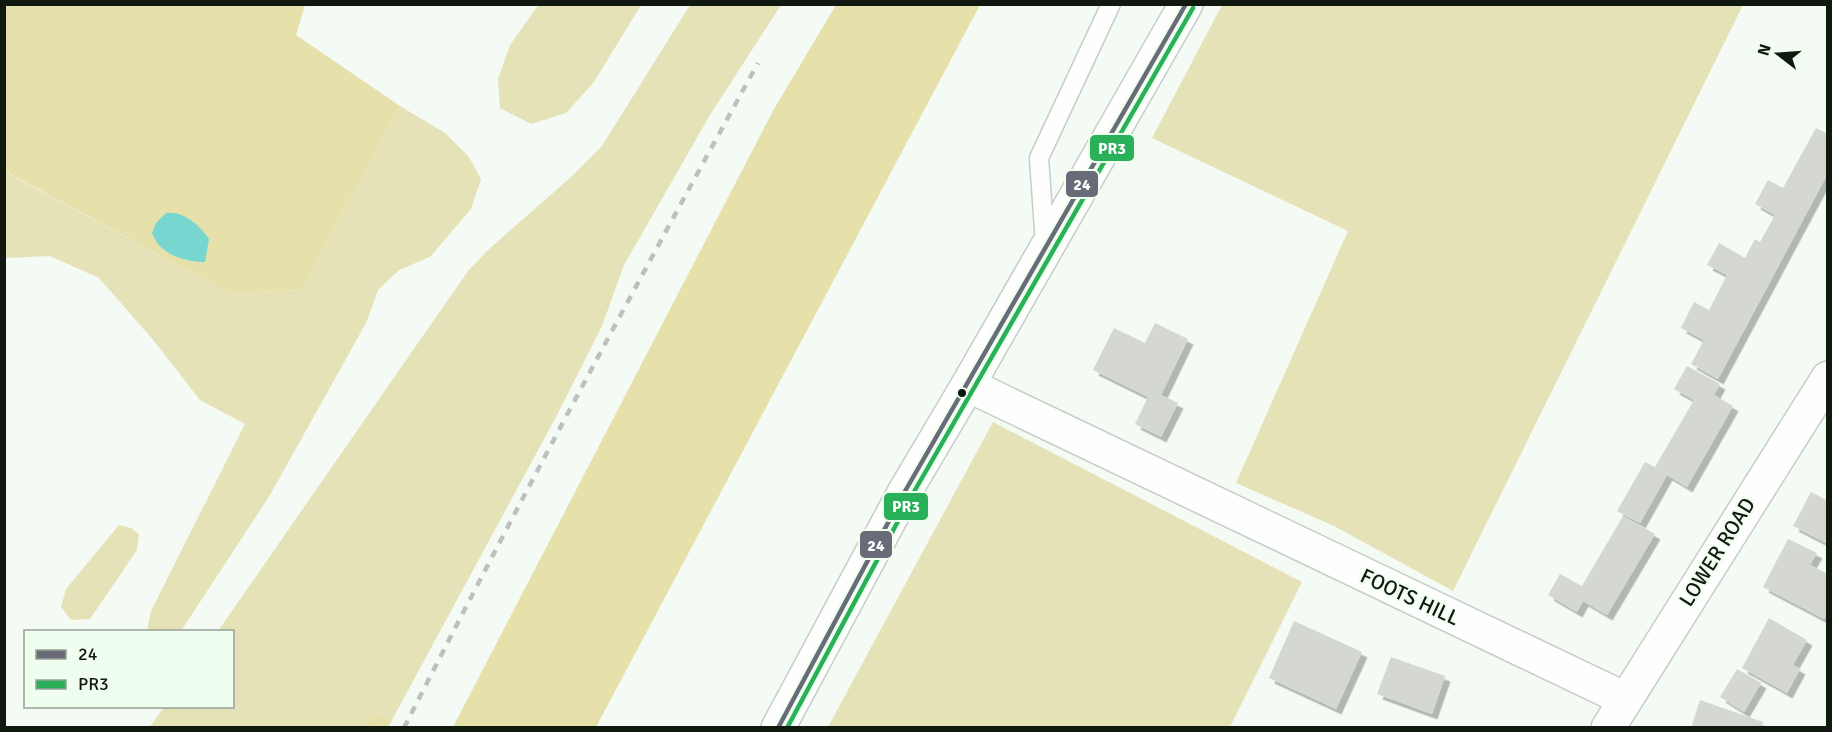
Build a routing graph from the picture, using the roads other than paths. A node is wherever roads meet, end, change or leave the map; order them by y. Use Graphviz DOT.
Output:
graph roads {
  1 [pos="1111,4"];
  2 [pos="1186,4"];
  3 [pos="1046,249"];
  4 [pos="1827,378"];
  5 [pos="968,386"];
  6 [pos="1625,699"];
  7 [pos="778,728"];
  8 [pos="1608,728"];
  1 -- 3 [label="lane"];
  2 -- 3 [label="main road"];
  3 -- 5 [label="main road"];
  4 -- 6 [label="main road, LOWER ROAD"];
  5 -- 6 [label="main road, FOOTS HILL"];
  5 -- 7 [label="main road"];
  6 -- 8 [label="main road, LOWER ROAD"];
}
